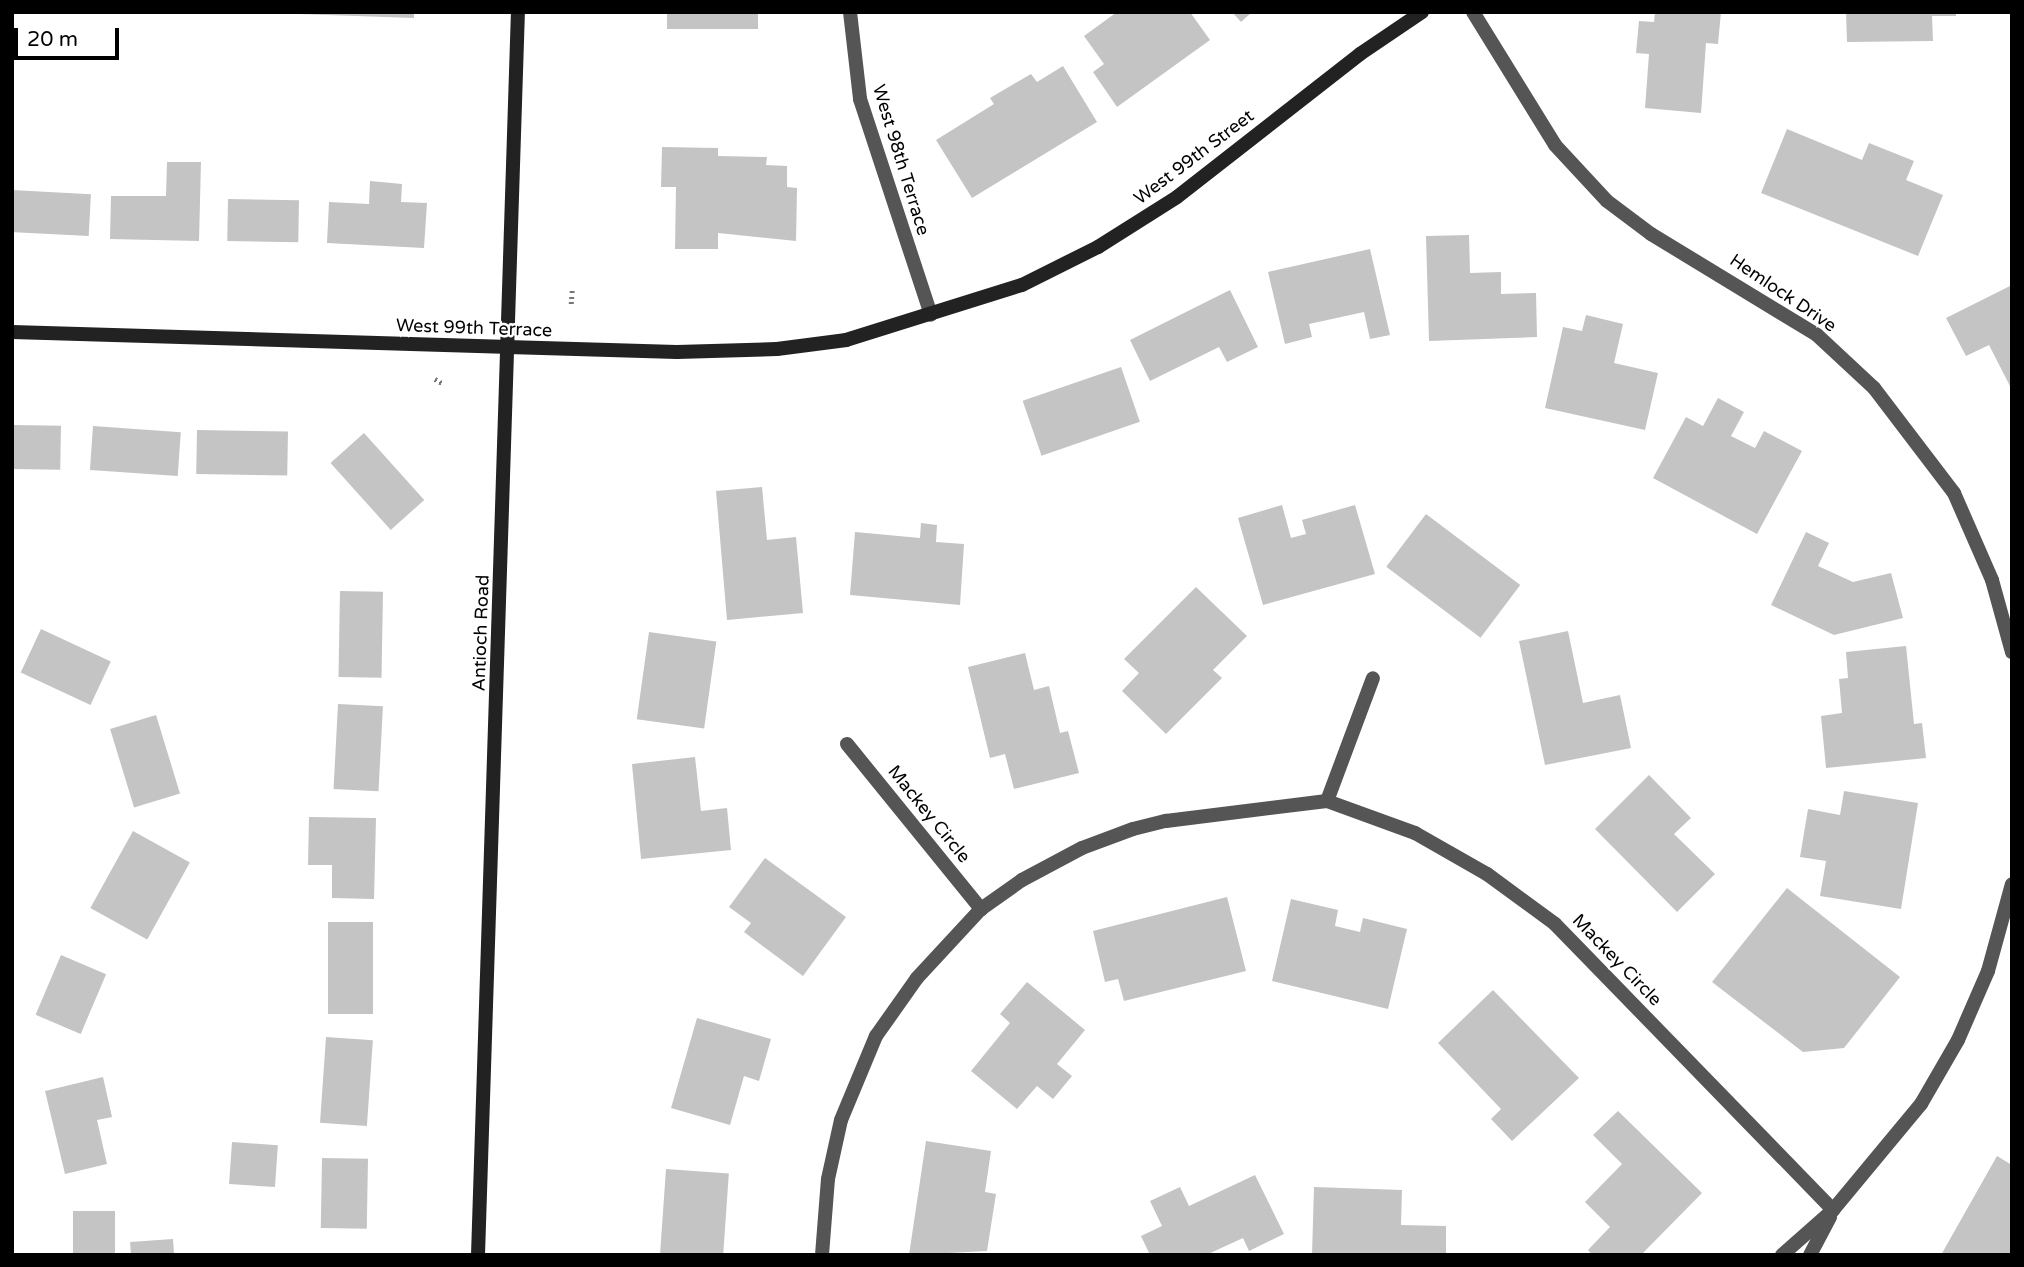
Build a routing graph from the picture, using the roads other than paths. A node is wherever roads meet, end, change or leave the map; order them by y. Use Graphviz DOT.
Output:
graph roads {
  1 [pos="518,12"];
  2 [pos="850,12"];
  3 [pos="1422,12"];
  4 [pos="1473,12"];
  5 [pos="931,315"];
  6 [pos="12,332"];
  7 [pos="510,349"];
  8 [pos="2012,652"];
  9 [pos="1373,678"];
  10 [pos="847,744"];
  11 [pos="1327,801"];
  12 [pos="2012,884"];
  13 [pos="981,909"];
  14 [pos="2008,919"];
  15 [pos="1833,1210"];
  16 [pos="478,1255"];
  17 [pos="822,1255"];
  18 [pos="1782,1255"];
  19 [pos="1810,1255"];
  1 -- 7 [label="street, Antioch Road"];
  2 -- 5 [label="street, West 98th Terrace"];
  3 -- 5 [label="street, West 99th Street"];
  4 -- 8 [label="street, Hemlock Drive"];
  5 -- 7 [label="street, West 99th Terrace"];
  6 -- 7 [label="street, West 99th Terrace"];
  7 -- 16 [label="street, Antioch Road"];
  9 -- 11 [label="street"];
  10 -- 13 [label="street, Mackey Circle"];
  11 -- 13 [label="street, Mackey Circle"];
  11 -- 15 [label="street, Mackey Circle"];
  12 -- 14 [label="street"];
  13 -- 17 [label="street, Mackey Circle"];
  14 -- 15 [label="street"];
  15 -- 18 [label="street"];
  15 -- 19 [label="street"];
}
